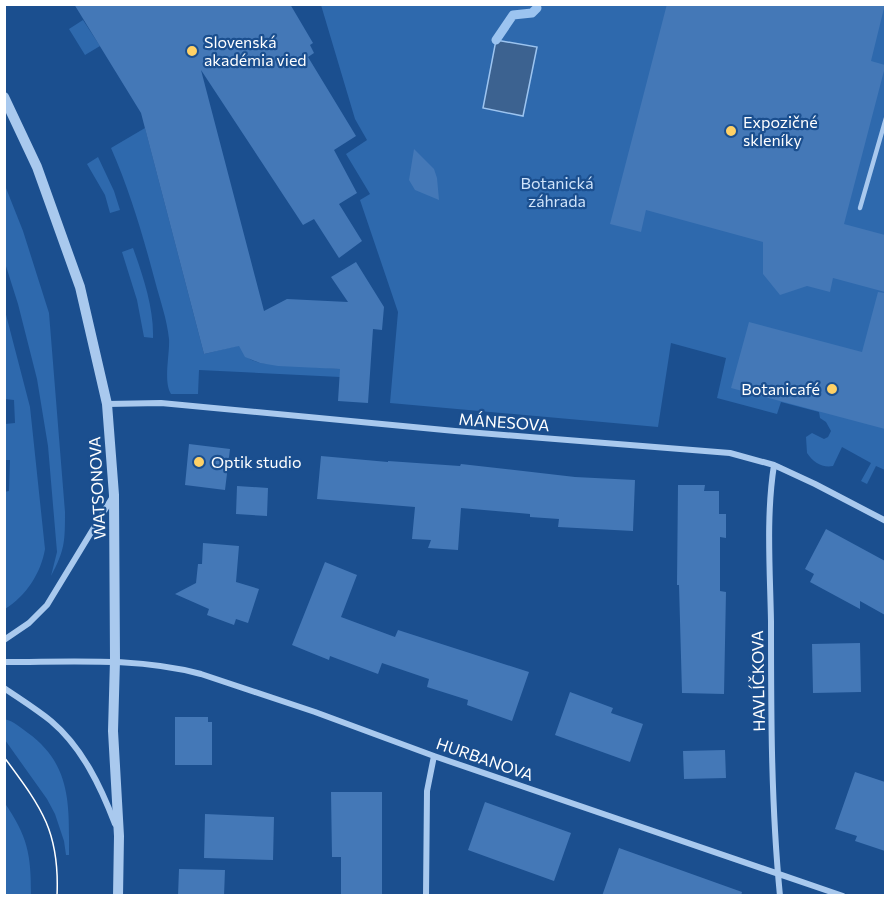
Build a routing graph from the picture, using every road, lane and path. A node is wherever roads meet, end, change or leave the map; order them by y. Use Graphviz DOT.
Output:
graph roads {
  1 [pos="4,97"];
  2 [pos="885,118"];
  3 [pos="860,208"];
  4 [pos="107,404"];
  5 [pos="774,465"];
  6 [pos="114,495"];
  7 [pos="885,521"];
  8 [pos="4,640"];
  9 [pos="115,660"];
  10 [pos="4,662"];
  11 [pos="4,688"];
  12 [pos="434,756"];
  13 [pos="119,836"];
  14 [pos="778,873"];
  15 [pos="118,896"];
  16 [pos="426,896"];
  17 [pos="780,896"];
  18 [pos="843,896"];
  1 -- 4 [label="street, WATSONOVA"];
  2 -- 3 [label="lane"];
  4 -- 5 [label="street, MÁNESOVA"];
  4 -- 6 [label="street, WATSONOVA"];
  5 -- 7 [label="street, MÁNESOVA"];
  5 -- 14 [label="street, HAVLÍČKOVA"];
  6 -- 8 [label="street"];
  6 -- 9 [label="street, WATSONOVA"];
  9 -- 10 [label="street, HURBANOVA"];
  9 -- 12 [label="street, HURBANOVA"];
  9 -- 13 [label="street, WATSONOVA"];
  11 -- 13 [label="street"];
  12 -- 14 [label="street, HURBANOVA"];
  12 -- 16 [label="street"];
  13 -- 15 [label="street, WATSONOVA"];
  14 -- 17 [label="street, HAVLÍČKOVA"];
  14 -- 18 [label="street, HURBANOVA"];
}
